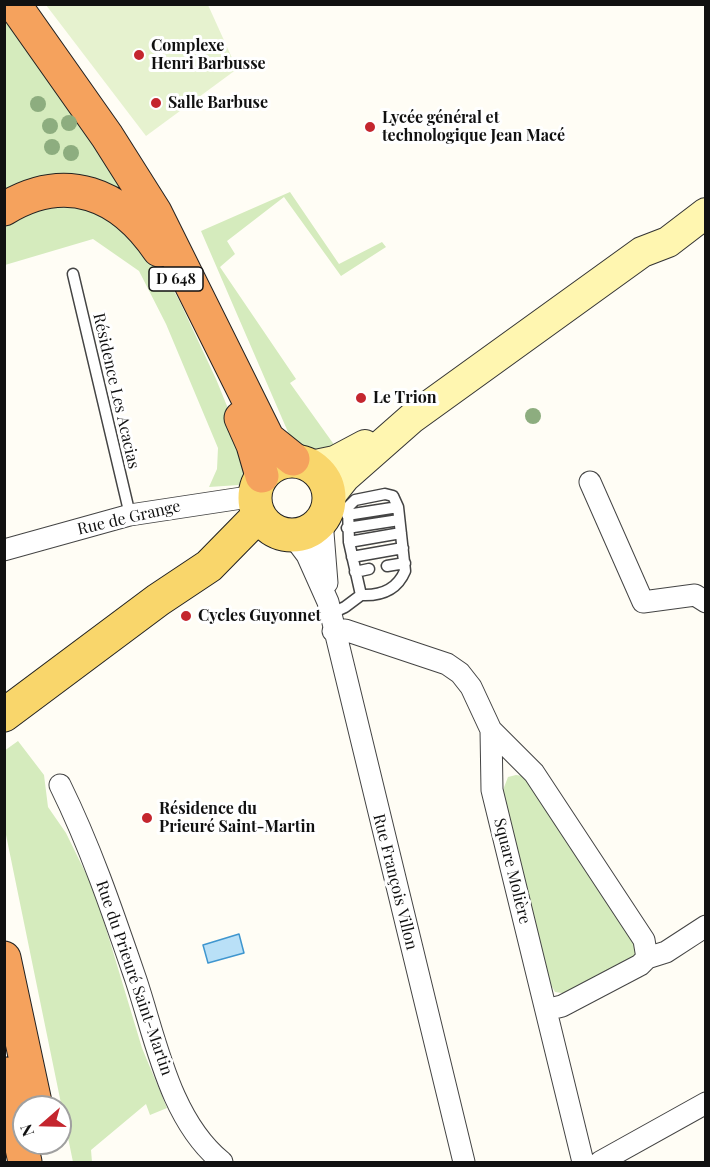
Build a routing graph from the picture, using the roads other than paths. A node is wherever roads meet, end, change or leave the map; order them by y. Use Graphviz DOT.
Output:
graph roads {
  1 [pos="14,4"];
  2 [pos="705,198"];
  3 [pos="4,209"];
  4 [pos="705,213"];
  5 [pos="642,252"];
  6 [pos="74,274"];
  7 [pos="412,418"];
  8 [pos="302,463"];
  9 [pos="590,482"];
  10 [pos="270,511"];
  11 [pos="336,515"];
  12 [pos="130,516"];
  13 [pos="399,520"];
  14 [pos="401,533"];
  15 [pos="349,542"];
  16 [pos="403,548"];
  17 [pos="4,550"];
  18 [pos="352,557"];
  19 [pos="405,563"];
  20 [pos="387,566"];
  21 [pos="369,569"];
  22 [pos="355,572"];
  23 [pos="361,595"];
  24 [pos="705,602"];
  25 [pos="330,616"];
  26 [pos="5,714"];
  27 [pos="490,730"];
  28 [pos="60,785"];
  29 [pos="705,926"];
  30 [pos="4,958"];
  31 [pos="647,958"];
  32 [pos="546,1010"];
  33 [pos="4,1066"];
  34 [pos="33,1095"];
  35 [pos="705,1103"];
  36 [pos="25,1162"];
  37 [pos="222,1162"];
  38 [pos="464,1162"];
  39 [pos="583,1162"];
  40 [pos="600,1162"];
  1 -- 8 [label="highway"];
  2 -- 5 [label="main road"];
  3 -- 10 [label="highway, D 648"];
  4 -- 5 [label="main road"];
  5 -- 7 [label="main road"];
  6 -- 12 [label="lane, Résidence Les Acacias"];
  7 -- 8 [label="main road"];
  7 -- 11 [label="main road"];
  8 -- 10 [label="main road"];
  8 -- 11 [label="main road"];
  9 -- 24 [label="street"];
  10 -- 11 [label="main road"];
  10 -- 12 [label="street, Rue de Grange"];
  10 -- 25 [label="street, Rue François Villon"];
  10 -- 26 [label="main road"];
  11 -- 13 [label="lane"];
  11 -- 13 [label="lane"];
  11 -- 15 [label="lane"];
  11 -- 25 [label="street, Rue François Villon"];
  12 -- 17 [label="street, Rue de Grange"];
  13 -- 14 [label="lane"];
  14 -- 15 [label="lane"];
  14 -- 16 [label="lane"];
  15 -- 18 [label="lane"];
  16 -- 18 [label="lane"];
  16 -- 19 [label="lane"];
  18 -- 22 [label="lane"];
  19 -- 20 [label="lane"];
  19 -- 23 [label="lane"];
  21 -- 22 [label="lane"];
  22 -- 23 [label="lane"];
  23 -- 25 [label="lane"];
  25 -- 27 [label="street, Square Molière"];
  25 -- 38 [label="street, Rue François Villon"];
  27 -- 31 [label="street, Square Molière"];
  27 -- 32 [label="street, Square Molière"];
  28 -- 37 [label="street, Rue du Prieuré Saint-Martin"];
  29 -- 31 [label="street"];
  30 -- 34 [label="highway"];
  31 -- 32 [label="street"];
  32 -- 39 [label="street, Square Molière"];
  33 -- 36 [label="highway"];
  35 -- 40 [label="street"];
}
